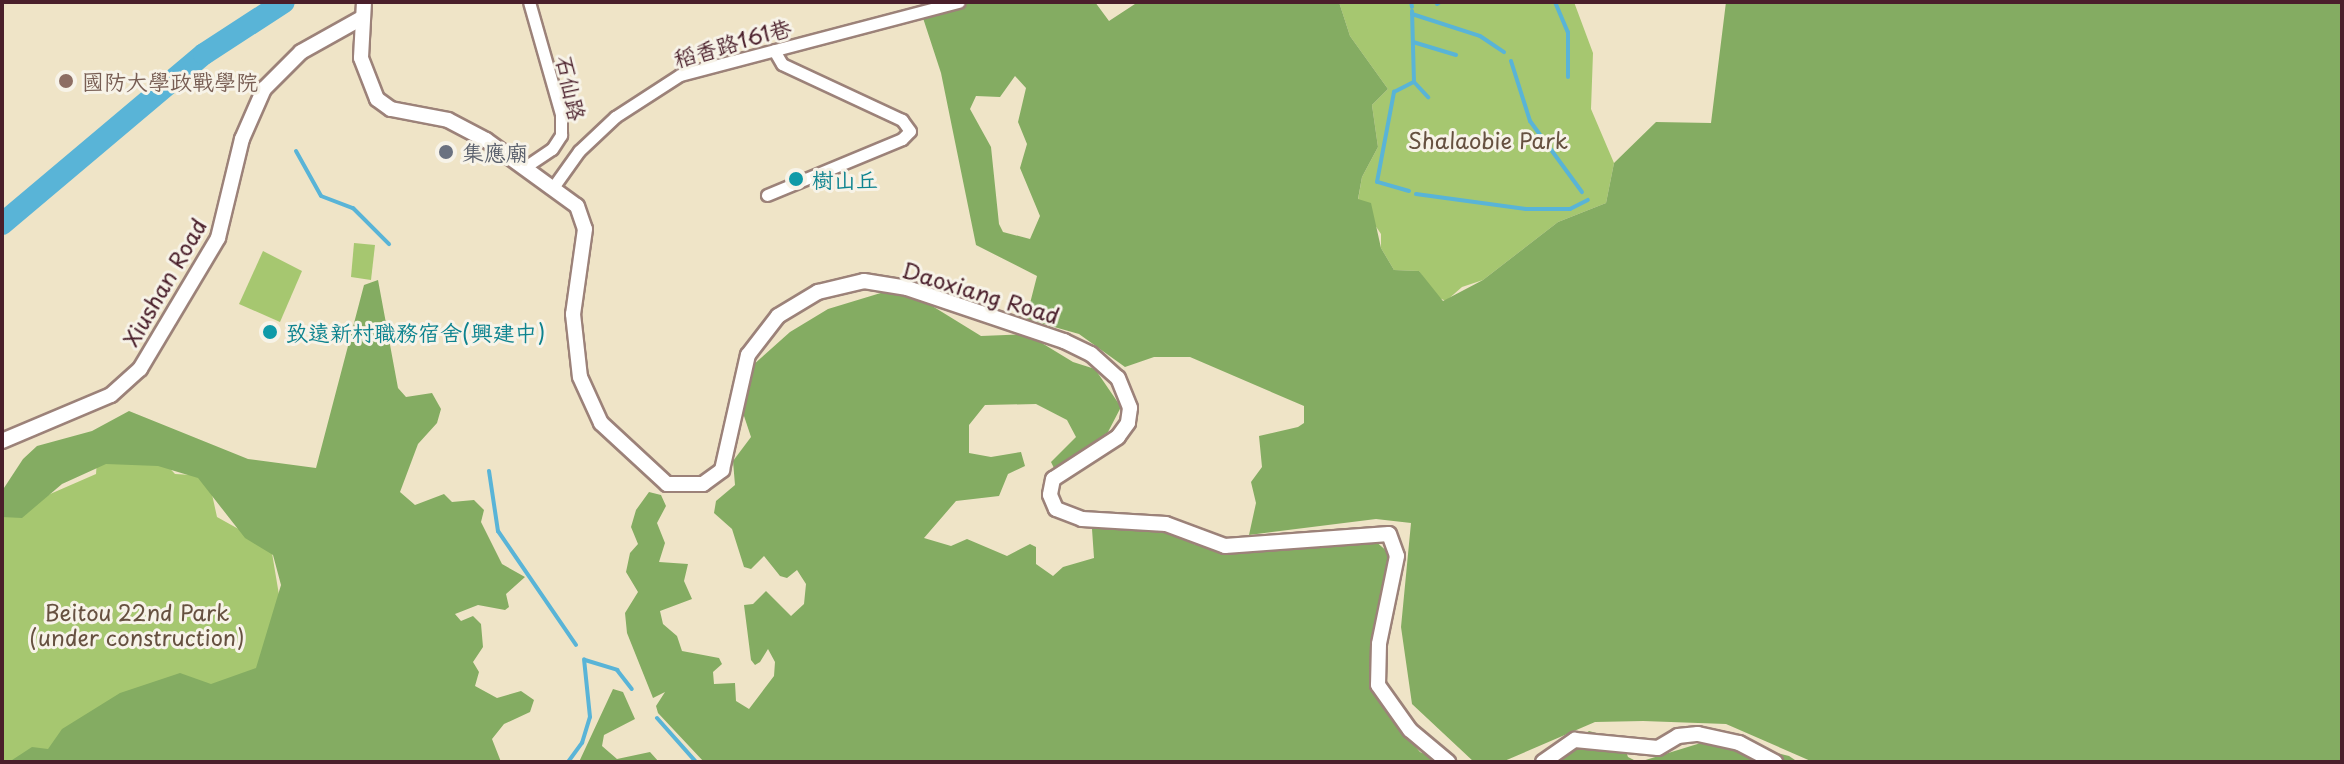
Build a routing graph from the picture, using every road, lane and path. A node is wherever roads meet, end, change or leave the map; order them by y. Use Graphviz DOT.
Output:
graph roads {
  1 [pos="364,2"];
  2 [pos="529,2"];
  3 [pos="959,2"];
  4 [pos="360,19"];
  5 [pos="774,50"];
  6 [pos="525,167"];
  7 [pos="554,186"];
  8 [pos="767,195"];
  9 [pos="2,441"];
  10 [pos="1448,762"];
  11 [pos="1543,762"];
  12 [pos="1775,762"];
  1 -- 4 [label="street, Daoxiang Road"];
  2 -- 6 [label="street, 石仙路"];
  3 -- 5 [label="street, 稻香路161巷"];
  4 -- 6 [label="street, Daoxiang Road"];
  4 -- 9 [label="street, Xiushan Road"];
  5 -- 7 [label="street, 稻香路161巷"];
  5 -- 8 [label="street"];
  6 -- 7 [label="street, Daoxiang Road"];
  7 -- 10 [label="street, Daoxiang Road"];
  11 -- 12 [label="street"];
}
